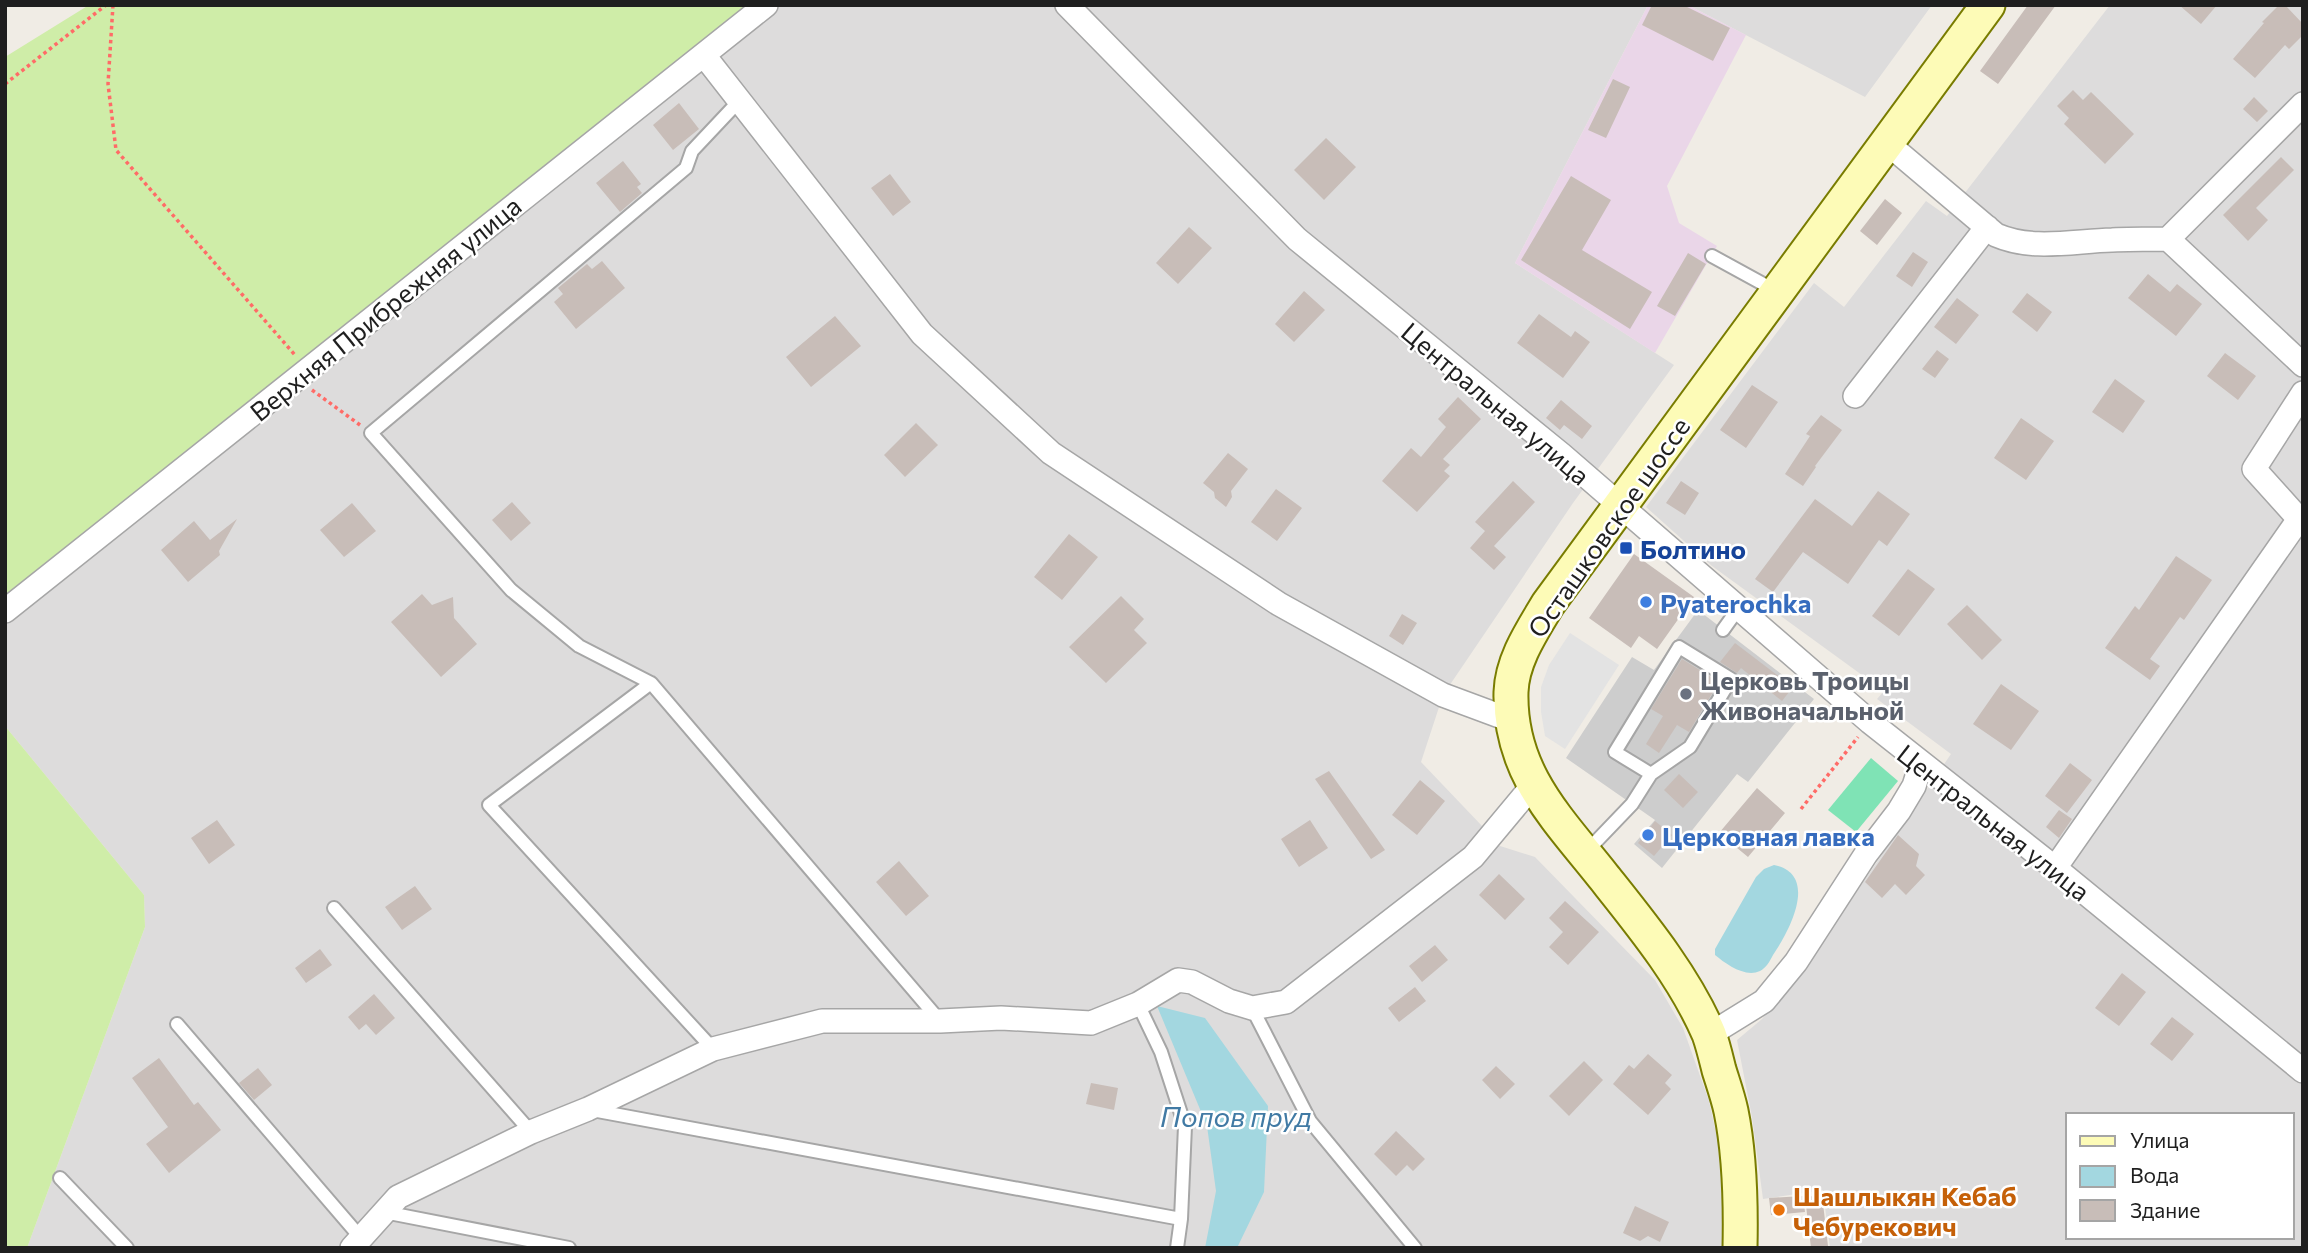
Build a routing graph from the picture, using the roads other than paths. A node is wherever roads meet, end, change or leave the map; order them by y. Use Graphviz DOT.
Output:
graph roads {
  1 [pos="766,5"];
  2 [pos="1067,5"];
  3 [pos="1988,5"];
  4 [pos="710,63"];
  5 [pos="740,100"];
  6 [pos="2303,103"];
  7 [pos="1887,143"];
  8 [pos="1987,227"];
  9 [pos="2168,239"];
  10 [pos="1712,256"];
  11 [pos="1777,292"];
  12 [pos="2303,365"];
  13 [pos="2303,393"];
  14 [pos="1855,396"];
  15 [pos="1619,506"];
  16 [pos="1738,609"];
  17 [pos="5,611"];
  18 [pos="1723,630"];
  19 [pos="651,683"];
  20 [pos="1513,721"];
  21 [pos="1921,764"];
  22 [pos="1651,774"];
  23 [pos="1533,785"];
  24 [pos="1584,853"];
  25 [pos="2054,868"];
  26 [pos="334,908"];
  27 [pos="1138,1004"];
  28 [pos="1252,1008"];
  29 [pos="940,1021"];
  30 [pos="177,1024"];
  31 [pos="1709,1035"];
  32 [pos="713,1049"];
  33 [pos="2303,1071"];
  34 [pos="588,1109"];
  35 [pos="531,1132"];
  36 [pos="60,1178"];
  37 [pos="384,1212"];
  38 [pos="1181,1219"];
  39 [pos="356,1243"];
  40 [pos="127,1248"];
  41 [pos="569,1248"];
  42 [pos="1177,1248"];
  43 [pos="1415,1248"];
  44 [pos="1740,1248"];
  1 -- 17 [label="street, Верхняя Прибрежняя улица"];
  2 -- 15 [label="street, Центральная улица"];
  3 -- 7 [label="main road, Осташковское шоссе"];
  4 -- 5 [label="street"];
  5 -- 19 [label="lane"];
  5 -- 20 [label="street"];
  6 -- 9 [label="street"];
  7 -- 8 [label="street"];
  7 -- 11 [label="main road, Осташковское шоссе"];
  8 -- 9 [label="street"];
  8 -- 14 [label="street"];
  9 -- 12 [label="street"];
  10 -- 11 [label="lane"];
  11 -- 15 [label="main road, Осташковское шоссе"];
  13 -- 25 [label="street"];
  15 -- 16 [label="street, Центральная улица"];
  15 -- 20 [label="main road, Осташковское шоссе"];
  16 -- 18 [label="lane"];
  16 -- 21 [label="street, Центральная улица"];
  19 -- 29 [label="lane"];
  19 -- 32 [label="lane"];
  20 -- 23 [label="main road, Осташковское шоссе"];
  21 -- 25 [label="street, Центральная улица"];
  21 -- 31 [label="street"];
  22 -- 22 [label="lane"];
  22 -- 24 [label="lane"];
  23 -- 24 [label="main road, Осташковское шоссе"];
  23 -- 28 [label="street"];
  24 -- 31 [label="main road, Осташковское шоссе"];
  25 -- 33 [label="street, Центральная улица"];
  26 -- 35 [label="lane"];
  27 -- 28 [label="street"];
  27 -- 29 [label="street"];
  27 -- 38 [label="lane"];
  28 -- 43 [label="lane"];
  29 -- 32 [label="street"];
  30 -- 39 [label="lane"];
  31 -- 44 [label="main road, Осташковское шоссе"];
  32 -- 34 [label="street"];
  34 -- 35 [label="street"];
  34 -- 38 [label="lane"];
  35 -- 37 [label="street"];
  36 -- 40 [label="lane"];
  37 -- 39 [label="street"];
  37 -- 41 [label="lane"];
  38 -- 42 [label="lane"];
}
